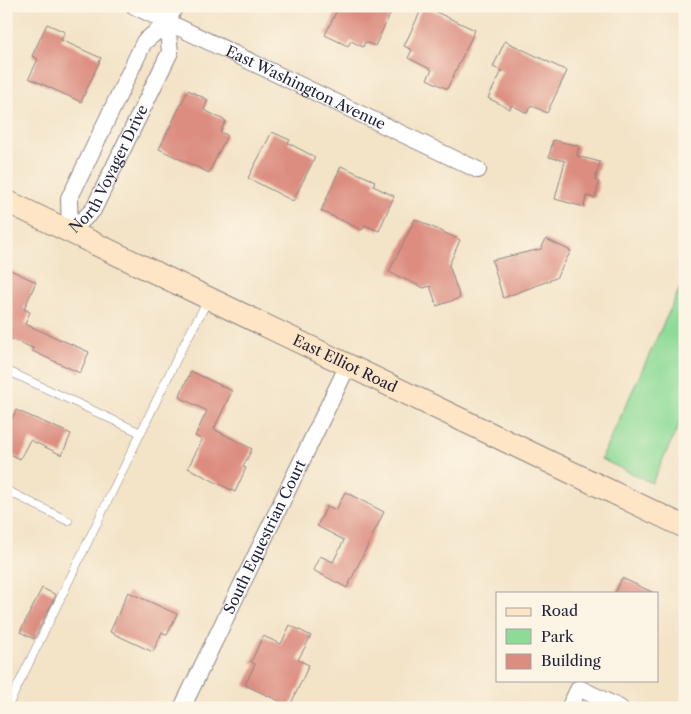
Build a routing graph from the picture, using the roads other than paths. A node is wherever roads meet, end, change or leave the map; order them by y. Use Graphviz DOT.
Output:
graph roads {
  1 [pos="134,6"];
  2 [pos="176,6"];
  3 [pos="167,23"];
  4 [pos="478,170"];
  5 [pos="6,201"];
  6 [pos="70,232"];
  7 [pos="209,298"];
  8 [pos="348,365"];
  9 [pos="6,370"];
  10 [pos="141,433"];
  11 [pos="6,490"];
  12 [pos="68,521"];
  13 [pos="685,527"];
  14 [pos="7,708"];
  15 [pos="182,708"];
  16 [pos="569,708"];
  17 [pos="620,708"];
  1 -- 3 [label="street, East Washington Avenue"];
  2 -- 3 [label="street, North Voyager Drive"];
  3 -- 4 [label="street, East Washington Avenue"];
  3 -- 6 [label="street, North Voyager Drive"];
  3 -- 6 [label="street, North Voyager Drive"];
  5 -- 6 [label="main road, East Elliot Road"];
  6 -- 7 [label="main road, East Elliot Road"];
  7 -- 8 [label="main road, East Elliot Road"];
  7 -- 10 [label="lane"];
  8 -- 13 [label="main road, East Elliot Road"];
  8 -- 15 [label="street, South Equestrian Court"];
  9 -- 10 [label="lane"];
  10 -- 14 [label="lane"];
  11 -- 12 [label="lane"];
  16 -- 17 [label="street"];
}
